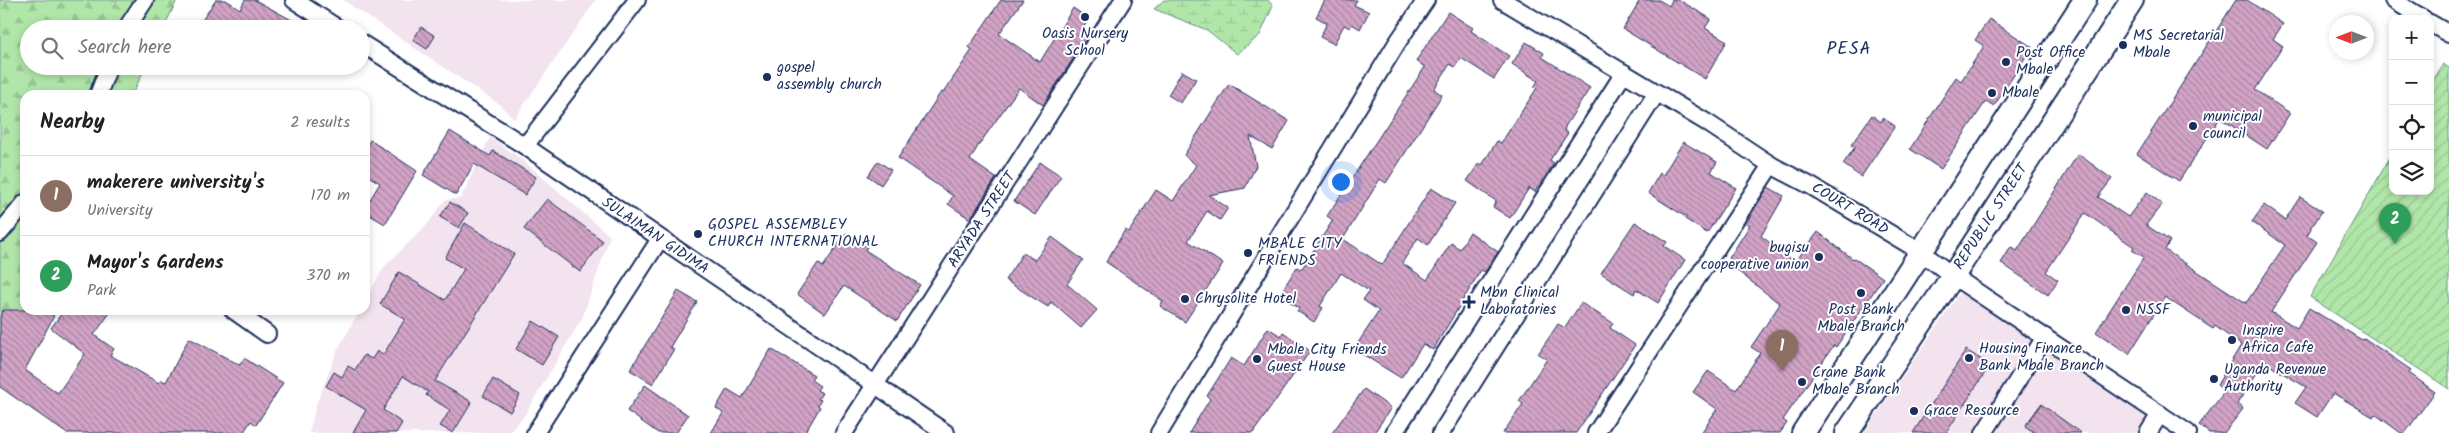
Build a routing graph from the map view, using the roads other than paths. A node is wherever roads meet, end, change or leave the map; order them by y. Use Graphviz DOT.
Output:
graph roads {
  1 [pos="145,0"];
  2 [pos="294,0"];
  3 [pos="638,0"];
  4 [pos="1426,0"];
  5 [pos="1502,0"];
  6 [pos="2085,0"];
  7 [pos="2132,0"];
  8 [pos="2393,0"];
  9 [pos="1121,4"];
  10 [pos="2417,15"];
  11 [pos="132,20"];
  12 [pos="326,20"];
  13 [pos="2434,25"];
  14 [pos="2449,34"];
  15 [pos="370,49"];
  16 [pos="1624,73"];
  17 [pos="106,75"];
  18 [pos="100,90"];
  19 [pos="1656,94"];
  20 [pos="525,146"];
  21 [pos="1771,165"];
  22 [pos="20,209"];
  23 [pos="0,233"];
  24 [pos="660,239"];
  25 [pos="1921,252"];
  26 [pos="1952,276"];
  27 [pos="240,315"];
  28 [pos="268,334"];
  29 [pos="2045,337"];
  30 [pos="875,386"];
  31 [pos="2160,414"];
  32 [pos="535,433"];
  33 [pos="844,433"];
  34 [pos="946,433"];
  35 [pos="1159,433"];
  36 [pos="1394,433"];
  37 [pos="1441,433"];
  38 [pos="1596,433"];
  39 [pos="1803,433"];
  40 [pos="1847,433"];
  41 [pos="1984,433"];
  42 [pos="2148,433"];
  43 [pos="2188,433"];
  1 -- 11 [label="street"];
  2 -- 12 [label="street"];
  3 -- 20 [label="street"];
  4 -- 35 [label="street"];
  5 -- 16 [label="street, COURT ROAD"];
  6 -- 25 [label="main road"];
  7 -- 26 [label="main road, REPUBLIC STREET"];
  8 -- 10 [label="street"];
  9 -- 30 [label="street, ARYADA STREET"];
  13 -- 14 [label="street"];
  15 -- 20 [label="street, SULAIMAN GIDIMA"];
  16 -- 19 [label="street, COURT ROAD"];
  16 -- 36 [label="street"];
  17 -- 18 [label="street"];
  19 -- 21 [label="street, COURT ROAD"];
  19 -- 37 [label="street"];
  20 -- 24 [label="street, SULAIMAN GIDIMA"];
  21 -- 25 [label="street, COURT ROAD"];
  21 -- 38 [label="street"];
  22 -- 23 [label="street"];
  24 -- 30 [label="street, SULAIMAN GIDIMA"];
  24 -- 32 [label="street"];
  25 -- 26 [label="street, COURT ROAD"];
  25 -- 39 [label="main road"];
  26 -- 29 [label="street, COURT ROAD"];
  26 -- 40 [label="main road, REPUBLIC STREET"];
  27 -- 28 [label="street"];
  29 -- 31 [label="street, COURT ROAD"];
  29 -- 41 [label="street"];
  30 -- 33 [label="street, ARYADA STREET"];
  30 -- 34 [label="street, SULAIMAN GIDIMA"];
  31 -- 42 [label="street"];
  31 -- 43 [label="street, COURT ROAD"];
}
